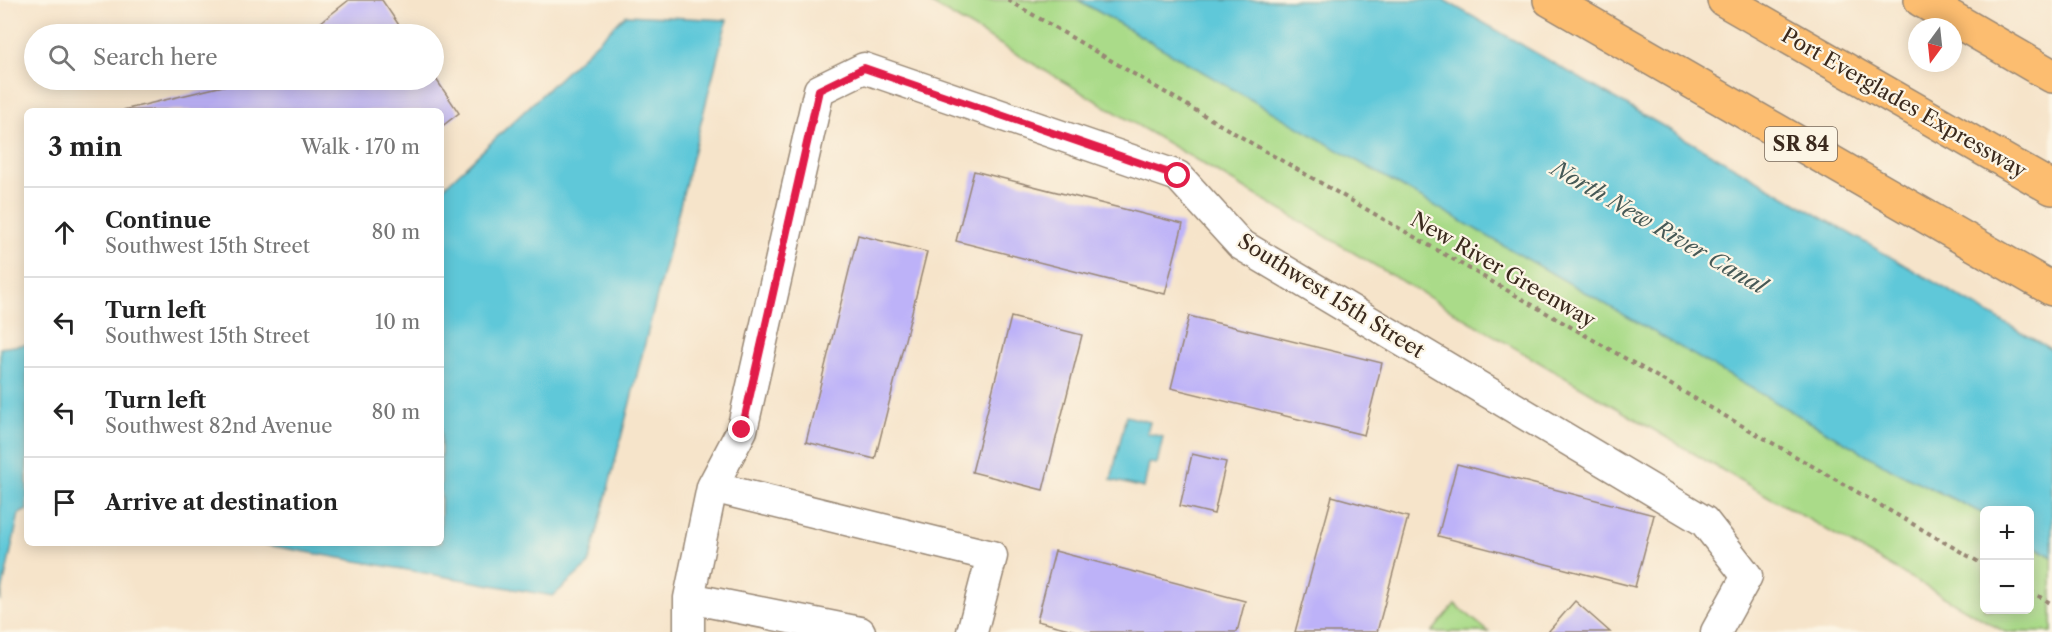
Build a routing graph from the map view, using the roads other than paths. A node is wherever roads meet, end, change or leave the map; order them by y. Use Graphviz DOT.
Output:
graph roads {
  1 [pos="1550,0"];
  2 [pos="1724,0"];
  3 [pos="1921,0"];
  4 [pos="2052,76"];
  5 [pos="2052,188"];
  6 [pos="2052,288"];
  7 [pos="712,487"];
  8 [pos="688,597"];
  9 [pos="689,632"];
  10 [pos="860,632"];
  11 [pos="972,632"];
  12 [pos="1716,632"];
  1 -- 6 [label="main road, SR 84"];
  2 -- 5 [label="main road, Port Everglades Expressway"];
  3 -- 4 [label="main road"];
  7 -- 8 [label="street"];
  7 -- 11 [label="street"];
  7 -- 12 [label="street, Southwest 15th Street"];
  8 -- 9 [label="street"];
  8 -- 10 [label="street"];
}
